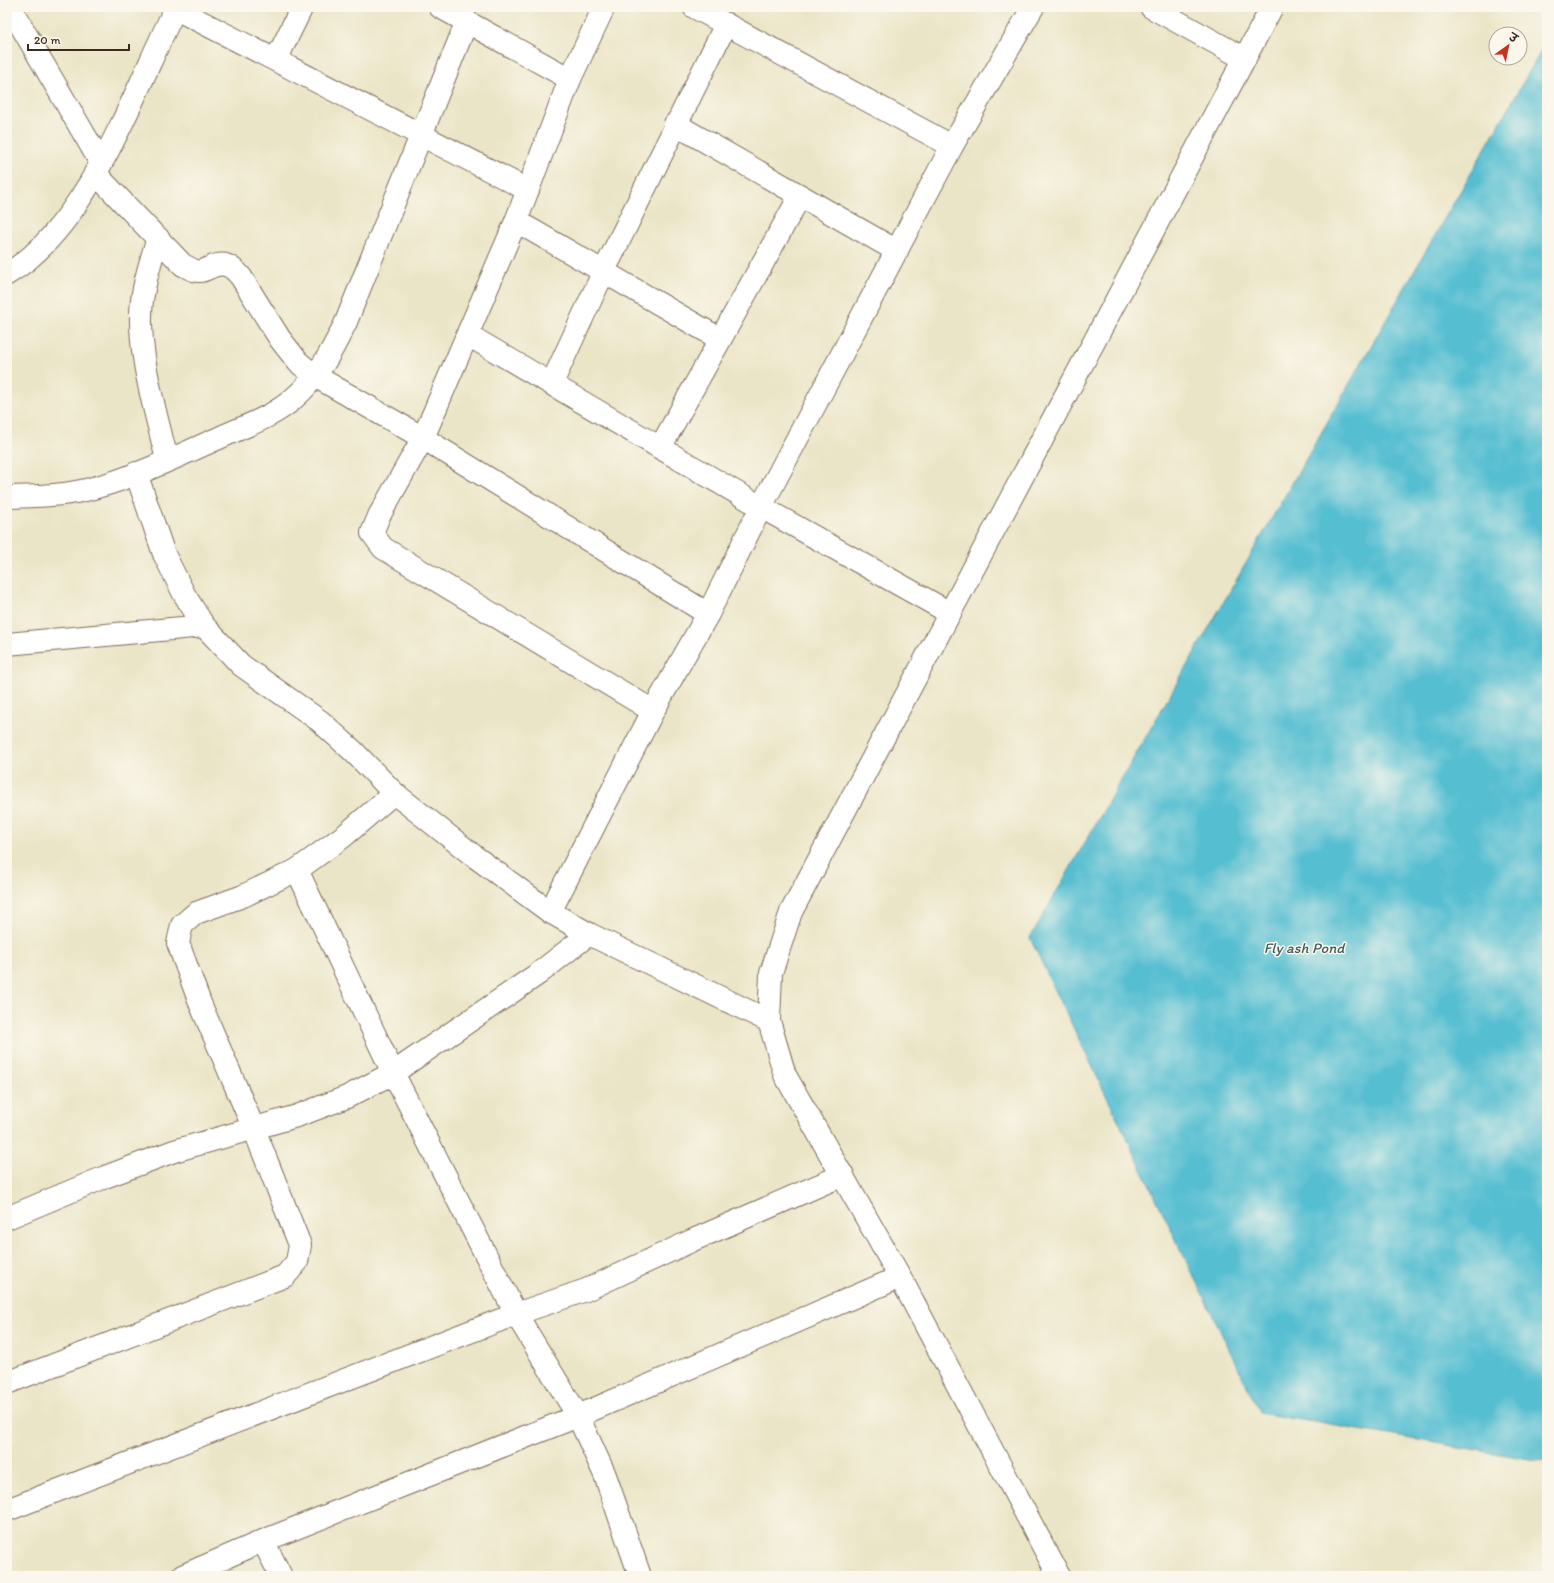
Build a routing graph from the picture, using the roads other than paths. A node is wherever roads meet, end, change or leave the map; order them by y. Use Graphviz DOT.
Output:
graph roads {
  1 [pos="10,7"];
  2 [pos="302,7"];
  3 [pos="440,7"];
  4 [pos="604,7"];
  5 [pos="694,7"];
  6 [pos="1033,7"];
  7 [pos="1151,7"];
  8 [pos="1272,7"];
  9 [pos="176,8"];
  10 [pos="467,21"];
  11 [pos="726,24"];
  12 [pos="1245,59"];
  13 [pos="276,60"];
  14 [pos="570,79"];
  15 [pos="676,124"];
  16 [pos="422,135"];
  17 [pos="952,146"];
  18 [pos="98,168"];
  19 [pos="528,190"];
  20 [pos="800,196"];
  21 [pos="516,221"];
  22 [pos="158,238"];
  23 [pos="897,251"];
  24 [pos="604,271"];
  25 [pos="7,274"];
  26 [pos="468,335"];
  27 [pos="720,339"];
  28 [pos="315,376"];
  29 [pos="552,383"];
  30 [pos="423,438"];
  31 [pos="660,448"];
  32 [pos="167,460"];
  33 [pos="136,473"];
  34 [pos="7,497"];
  35 [pos="762,507"];
  36 [pos="950,613"];
  37 [pos="708,614"];
  38 [pos="204,626"];
  39 [pos="7,644"];
  40 [pos="653,711"];
  41 [pos="394,793"];
  42 [pos="297,870"];
  43 [pos="550,912"];
  44 [pos="589,934"];
  45 [pos="769,1021"];
  46 [pos="393,1073"];
  47 [pos="254,1129"];
  48 [pos="843,1175"];
  49 [pos="7,1218"];
  50 [pos="900,1277"];
  51 [pos="516,1314"];
  52 [pos="7,1383"];
  53 [pos="578,1416"];
  54 [pos="7,1510"];
  55 [pos="264,1541"];
  56 [pos="182,1576"];
  57 [pos="281,1576"];
  58 [pos="640,1576"];
  59 [pos="1059,1576"];
  1 -- 18 [label="street"];
  2 -- 13 [label="street"];
  3 -- 10 [label="street"];
  4 -- 14 [label="street"];
  5 -- 11 [label="street"];
  6 -- 17 [label="street"];
  7 -- 12 [label="street"];
  8 -- 12 [label="street"];
  9 -- 13 [label="street"];
  9 -- 18 [label="street"];
  10 -- 14 [label="street"];
  10 -- 16 [label="street"];
  11 -- 15 [label="street"];
  11 -- 17 [label="street"];
  12 -- 36 [label="street"];
  13 -- 16 [label="street"];
  14 -- 19 [label="street"];
  15 -- 20 [label="street"];
  15 -- 24 [label="street"];
  16 -- 19 [label="street"];
  16 -- 28 [label="street"];
  17 -- 23 [label="street"];
  18 -- 22 [label="street"];
  18 -- 25 [label="street"];
  19 -- 21 [label="street"];
  20 -- 23 [label="street"];
  20 -- 27 [label="street"];
  21 -- 24 [label="street"];
  21 -- 26 [label="street"];
  22 -- 28 [label="street"];
  22 -- 32 [label="street"];
  23 -- 35 [label="street"];
  24 -- 27 [label="street"];
  24 -- 29 [label="street"];
  26 -- 29 [label="street"];
  26 -- 30 [label="street"];
  27 -- 31 [label="street"];
  28 -- 30 [label="street"];
  28 -- 32 [label="street"];
  29 -- 31 [label="street"];
  30 -- 37 [label="street"];
  30 -- 40 [label="street"];
  31 -- 35 [label="street"];
  32 -- 33 [label="street"];
  33 -- 34 [label="street"];
  33 -- 38 [label="street"];
  35 -- 36 [label="street"];
  35 -- 37 [label="street"];
  36 -- 45 [label="street"];
  37 -- 40 [label="street"];
  38 -- 39 [label="street"];
  38 -- 41 [label="street"];
  40 -- 43 [label="street"];
  41 -- 42 [label="street"];
  41 -- 43 [label="street"];
  42 -- 46 [label="street"];
  42 -- 47 [label="street"];
  43 -- 44 [label="street"];
  44 -- 45 [label="street"];
  44 -- 46 [label="street"];
  45 -- 48 [label="street"];
  46 -- 47 [label="street"];
  46 -- 51 [label="street"];
  47 -- 49 [label="street"];
  47 -- 52 [label="street"];
  48 -- 50 [label="street"];
  48 -- 51 [label="street"];
  50 -- 53 [label="street"];
  50 -- 59 [label="street"];
  51 -- 53 [label="street"];
  51 -- 54 [label="street"];
  53 -- 55 [label="street"];
  53 -- 58 [label="street"];
  55 -- 56 [label="street"];
  55 -- 57 [label="street"];
}
